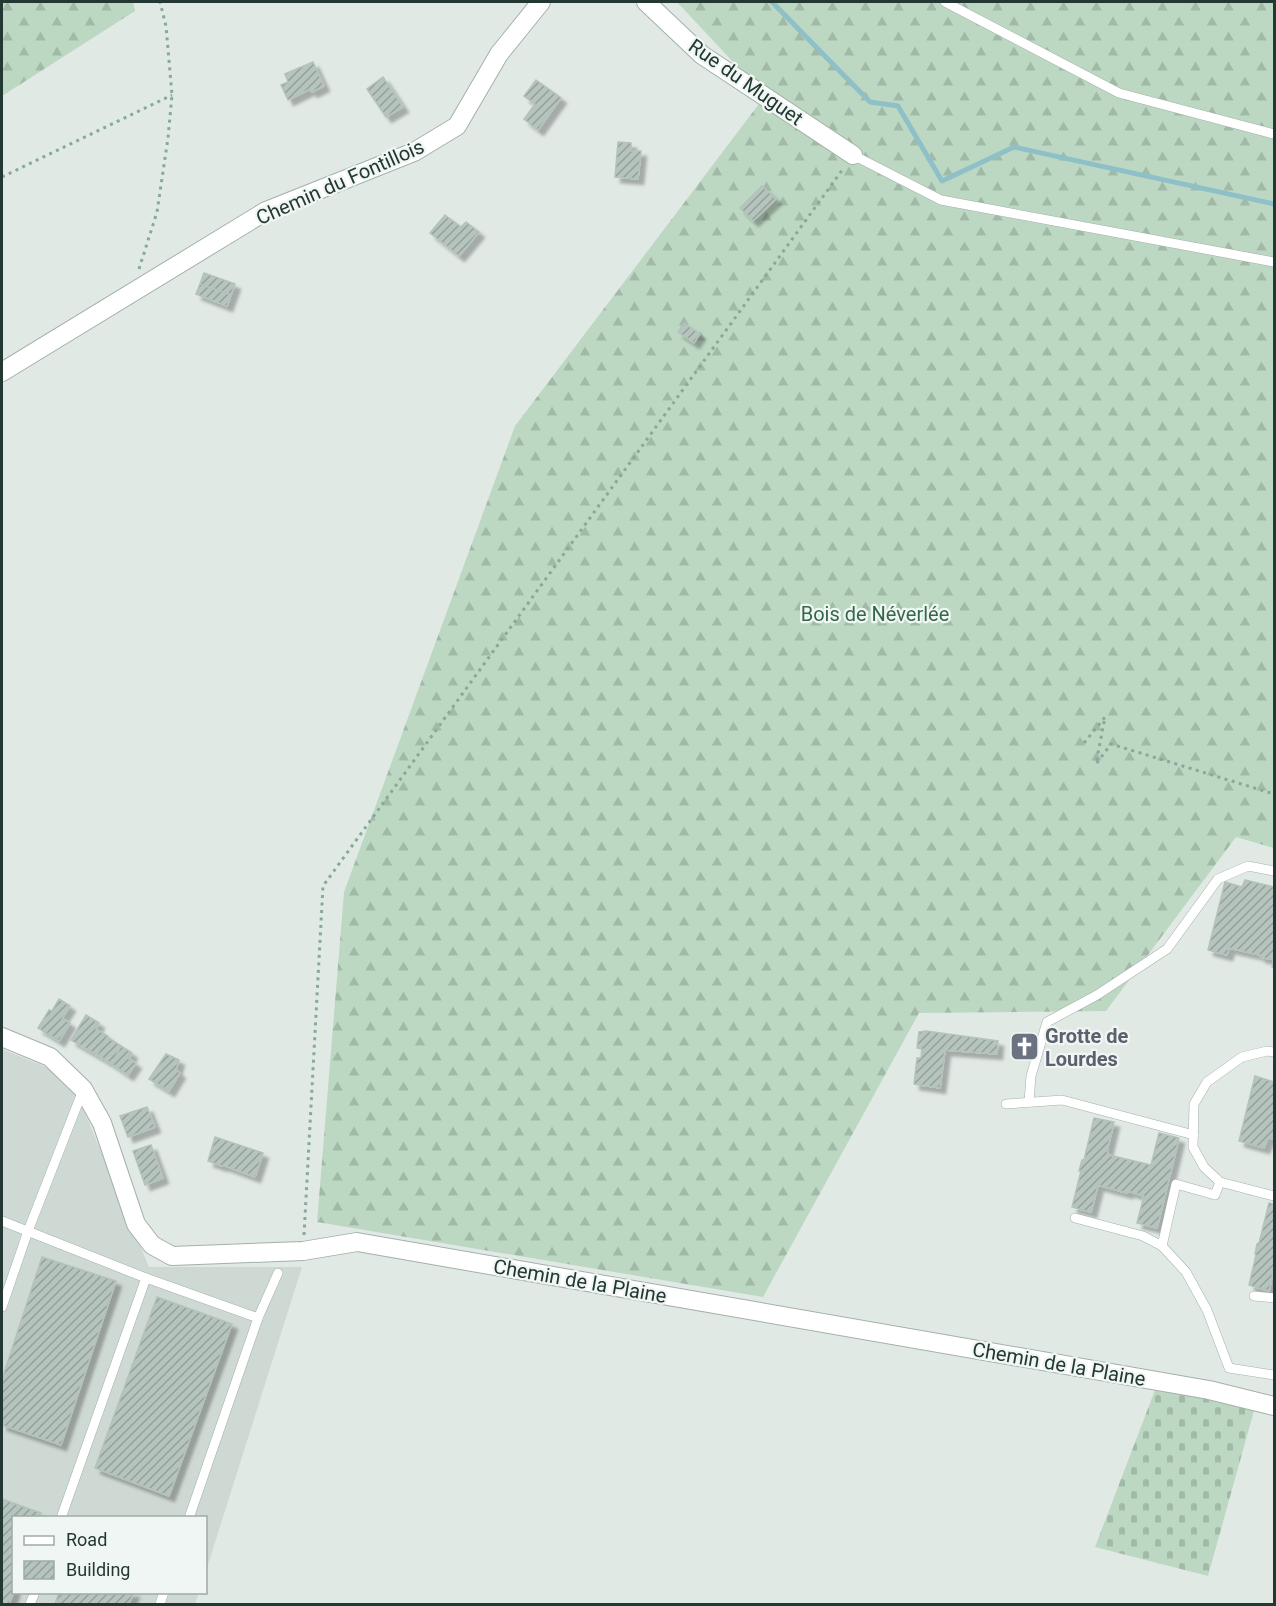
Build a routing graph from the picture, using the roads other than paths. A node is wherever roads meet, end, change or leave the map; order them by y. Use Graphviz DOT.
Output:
graph roads {
  1 [pos="542,2"];
  2 [pos="646,2"];
  3 [pos="945,2"];
  4 [pos="1275,134"];
  5 [pos="853,156"];
  6 [pos="1275,262"];
  7 [pos="2,372"];
  8 [pos="1275,871"];
  9 [pos="2,1037"];
  10 [pos="1275,1052"];
  11 [pos="83,1089"];
  12 [pos="1029,1102"];
  13 [pos="1006,1104"];
  14 [pos="1194,1135"];
  15 [pos="1220,1182"];
  16 [pos="1275,1196"];
  17 [pos="1075,1218"];
  18 [pos="2,1221"];
  19 [pos="28,1231"];
  20 [pos="1162,1246"];
  21 [pos="278,1273"];
  22 [pos="146,1278"];
  23 [pos="1254,1296"];
  24 [pos="1275,1298"];
  25 [pos="2,1307"];
  26 [pos="258,1318"];
  27 [pos="1275,1375"];
  28 [pos="1275,1406"];
  29 [pos="62,1516"];
  30 [pos="190,1516"];
  1 -- 7 [label="street, Chemin du Fontillois"];
  2 -- 5 [label="street, Rue du Muguet"];
  3 -- 4 [label="lane"];
  5 -- 6 [label="lane"];
  8 -- 12 [label="lane"];
  9 -- 11 [label="street, Chemin de la Plaine"];
  10 -- 14 [label="lane"];
  11 -- 19 [label="lane"];
  11 -- 28 [label="street, Chemin de la Plaine"];
  12 -- 13 [label="lane"];
  12 -- 14 [label="lane"];
  14 -- 15 [label="lane"];
  15 -- 16 [label="lane"];
  15 -- 20 [label="lane"];
  17 -- 20 [label="lane"];
  18 -- 19 [label="lane"];
  19 -- 22 [label="lane"];
  19 -- 25 [label="lane"];
  20 -- 27 [label="lane"];
  21 -- 26 [label="lane"];
  22 -- 26 [label="lane"];
  22 -- 29 [label="lane"];
  23 -- 24 [label="lane"];
  26 -- 30 [label="lane"];
}
